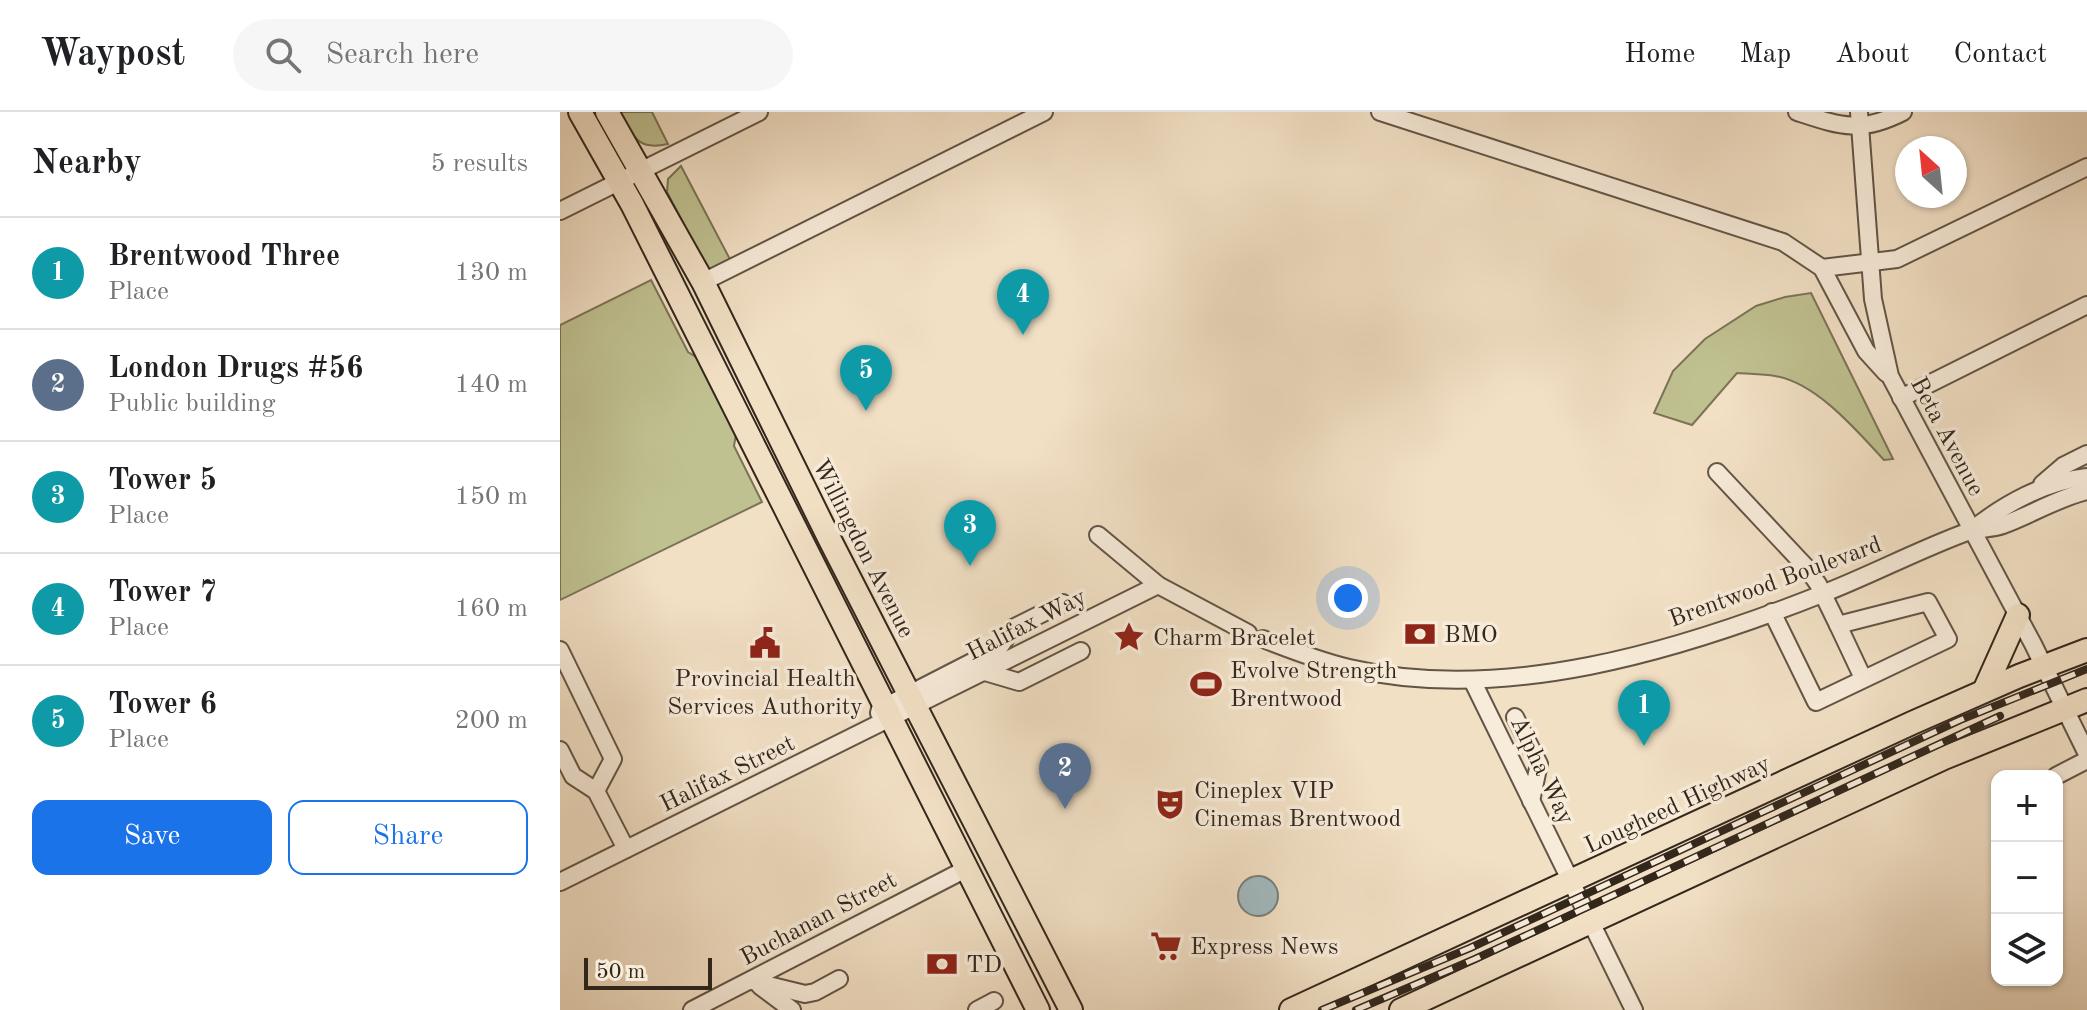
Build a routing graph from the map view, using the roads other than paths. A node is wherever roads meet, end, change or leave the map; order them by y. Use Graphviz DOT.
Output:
graph roads {
  1 [pos="580,112"];
  2 [pos="607,112"];
  3 [pos="759,112"];
  4 [pos="1044,112"];
  5 [pos="1380,112"];
  6 [pos="1797,112"];
  7 [pos="1903,112"];
  8 [pos="1860,119"];
  9 [pos="2087,167"];
  10 [pos="642,170"];
  11 [pos="620,181"];
  12 [pos="560,211"];
  13 [pos="1870,263"];
  14 [pos="1822,268"];
  15 [pos="703,282"];
  16 [pos="2087,305"];
  17 [pos="1890,376"];
  18 [pos="1901,398"];
  19 [pos="2087,454"];
  20 [pos="1717,472"];
  21 [pos="2087,477"];
  22 [pos="2087,491"];
  23 [pos="2031,493"];
  24 [pos="1971,531"];
  25 [pos="1098,535"];
  26 [pos="1158,585"];
  27 [pos="1823,594"];
  28 [pos="1063,603"];
  29 [pos="1772,612"];
  30 [pos="2018,615"];
  31 [pos="1838,625"];
  32 [pos="560,650"];
  33 [pos="2087,650"];
  34 [pos="1081,651"];
  35 [pos="2045,666"];
  36 [pos="985,672"];
  37 [pos="1863,678"];
  38 [pos="1472,680"];
  39 [pos="1984,691"];
  40 [pos="912,700"];
  41 [pos="2087,700"];
  42 [pos="2065,707"];
  43 [pos="884,717"];
  44 [pos="1515,717"];
  45 [pos="560,750"];
  46 [pos="2087,757"];
  47 [pos="2063,772"];
  48 [pos="596,791"];
  49 [pos="1531,801"];
  50 [pos="626,849"];
  51 [pos="966,869"];
  52 [pos="560,882"];
  53 [pos="1570,882"];
  54 [pos="1589,921"];
  55 [pos="839,979"];
  56 [pos="752,981"];
  57 [pos="994,1001"];
  58 [pos="692,1010"];
  59 [pos="792,1010"];
  60 [pos="977,1010"];
  61 [pos="1038,1010"];
  62 [pos="1071,1010"];
  63 [pos="1291,1010"];
  64 [pos="1401,1010"];
  65 [pos="1634,1010"];
  1 -- 11 [label="main road"];
  2 -- 10 [label="main road, Willingdon Avenue"];
  3 -- 10 [label="street"];
  4 -- 15 [label="street"];
  5 -- 14 [label="street"];
  6 -- 8 [label="street"];
  7 -- 8 [label="street"];
  8 -- 13 [label="street, Beta Avenue"];
  9 -- 13 [label="street"];
  10 -- 11 [label="street"];
  10 -- 15 [label="main road, Willingdon Avenue"];
  11 -- 12 [label="street"];
  11 -- 43 [label="main road"];
  13 -- 14 [label="street"];
  13 -- 17 [label="street, Beta Avenue"];
  14 -- 17 [label="street"];
  15 -- 40 [label="main road, Willingdon Avenue"];
  16 -- 18 [label="street"];
  17 -- 18 [label="street, Beta Avenue"];
  18 -- 24 [label="street, Beta Avenue"];
  19 -- 23 [label="street"];
  20 -- 27 [label="street"];
  21 -- 23 [label="street"];
  22 -- 24 [label="street"];
  23 -- 24 [label="street"];
  24 -- 27 [label="street, Brentwood Boulevard"];
  24 -- 30 [label="street, Beta Avenue"];
  25 -- 26 [label="street, Brentwood Boulevard"];
  26 -- 36 [label="street, Halifax Way"];
  26 -- 38 [label="street, Brentwood Boulevard"];
  27 -- 29 [label="street, Brentwood Boulevard"];
  27 -- 31 [label="street"];
  28 -- 40 [label="street"];
  29 -- 37 [label="street"];
  29 -- 38 [label="street, Brentwood Boulevard"];
  30 -- 35 [label="street, Beta Avenue"];
  30 -- 39 [label="main road"];
  31 -- 37 [label="street"];
  31 -- 37 [label="street"];
  32 -- 48 [label="street"];
  33 -- 35 [label="main road, Lougheed Highway"];
  34 -- 36 [label="street"];
  35 -- 39 [label="main road, Lougheed Highway"];
  35 -- 42 [label="street, Beta Avenue"];
  36 -- 40 [label="street, Halifax Way"];
  38 -- 49 [label="street, Alpha Way"];
  39 -- 53 [label="main road, Lougheed Highway"];
  40 -- 43 [label="street, Halifax Street"];
  40 -- 62 [label="main road, Willingdon Avenue"];
  41 -- 42 [label="main road"];
  42 -- 46 [label="street, Beta Avenue"];
  42 -- 54 [label="main road"];
  43 -- 50 [label="street, Halifax Street"];
  43 -- 51 [label="main road"];
  44 -- 49 [label="street"];
  45 -- 48 [label="street"];
  46 -- 47 [label="street"];
  48 -- 50 [label="street"];
  49 -- 53 [label="street, Alpha Way"];
  50 -- 52 [label="street, Halifax Street"];
  51 -- 56 [label="street, Buchanan Street"];
  51 -- 61 [label="main road"];
  53 -- 54 [label="street, Alpha Way"];
  53 -- 63 [label="main road, Lougheed Highway"];
  54 -- 64 [label="main road"];
  54 -- 65 [label="street, Alpha Way"];
  55 -- 56 [label="street"];
  56 -- 58 [label="street, Buchanan Street"];
  56 -- 59 [label="street"];
  57 -- 60 [label="street"];
}
